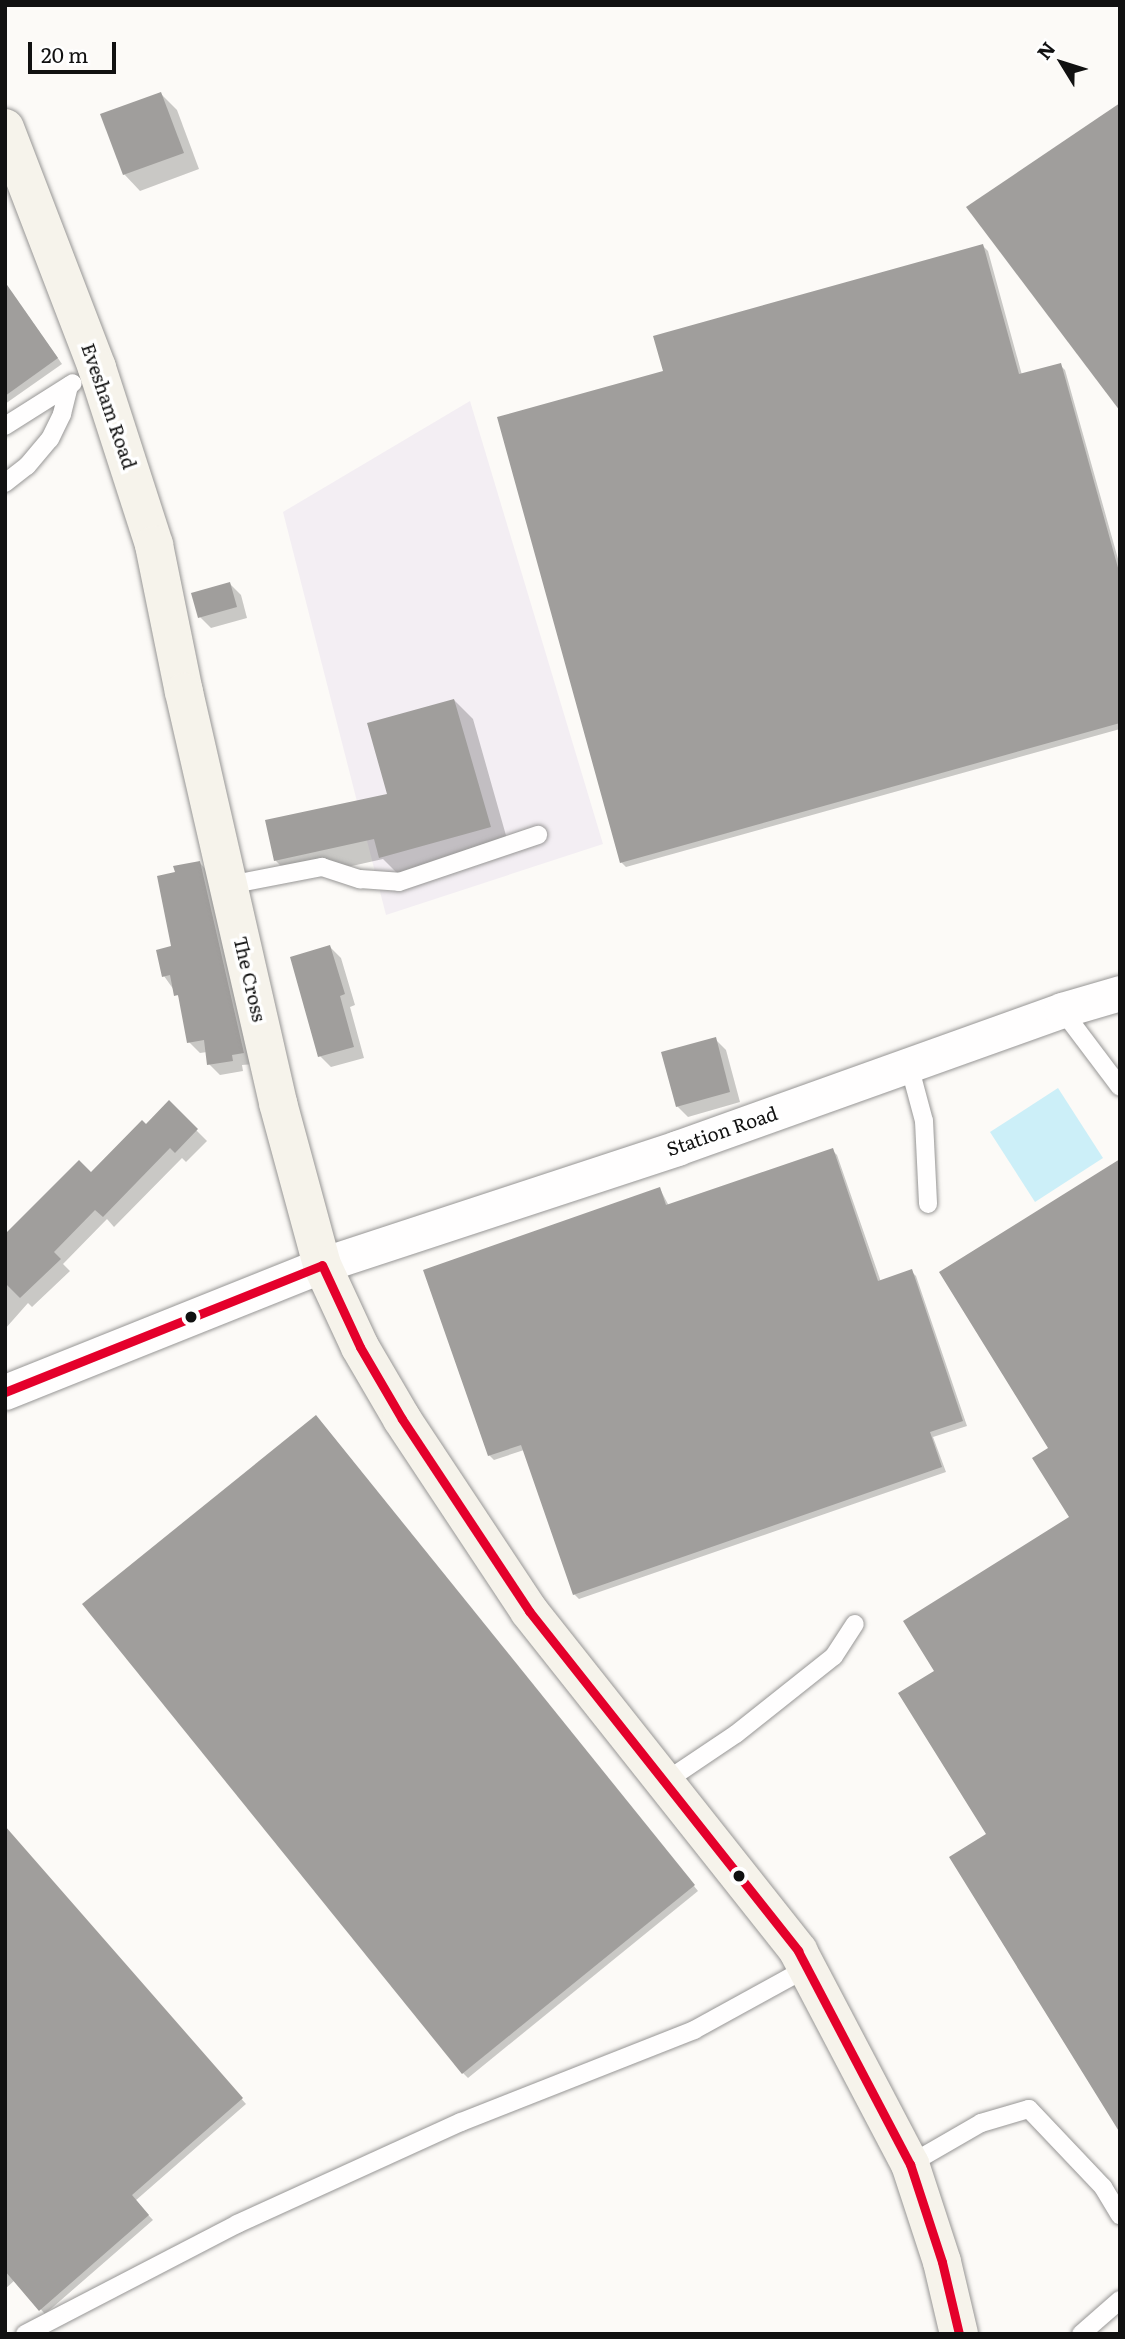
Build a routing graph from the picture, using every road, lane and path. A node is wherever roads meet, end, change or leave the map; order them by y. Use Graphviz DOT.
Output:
graph roads {
  1 [pos="5,128"];
  2 [pos="83,377"];
  3 [pos="5,426"];
  4 [pos="5,483"];
  5 [pos="184,692"];
  6 [pos="538,835"];
  7 [pos="229,885"];
  8 [pos="1120,993"];
  9 [pos="1062,1010"];
  10 [pos="909,1065"];
  11 [pos="1120,1087"];
  12 [pos="928,1204"];
  13 [pos="323,1265"];
  14 [pos="5,1392"];
  15 [pos="855,1624"];
  16 [pos="666,1781"];
  17 [pos="807,1968"];
  18 [pos="910,2164"];
  19 [pos="1120,2215"];
  20 [pos="1120,2300"];
  21 [pos="25,2334"];
  22 [pos="960,2334"];
  23 [pos="1082,2334"];
  1 -- 2 [label="main road, Evesham Road"];
  2 -- 3 [label="lane"];
  2 -- 4 [label="lane"];
  2 -- 5 [label="main road, Evesham Road"];
  5 -- 7 [label="main road, The Cross"];
  6 -- 7 [label="lane"];
  7 -- 13 [label="main road, The Cross"];
  8 -- 9 [label="street, Station Road"];
  9 -- 10 [label="street, Station Road"];
  9 -- 11 [label="lane"];
  10 -- 12 [label="lane"];
  10 -- 13 [label="street, Station Road"];
  13 -- 14 [label="street, Station Road"];
  13 -- 16 [label="main road"];
  15 -- 16 [label="lane"];
  16 -- 17 [label="main road"];
  17 -- 18 [label="main road"];
  17 -- 21 [label="lane"];
  18 -- 19 [label="lane"];
  18 -- 22 [label="main road"];
  20 -- 23 [label="lane"];
}
